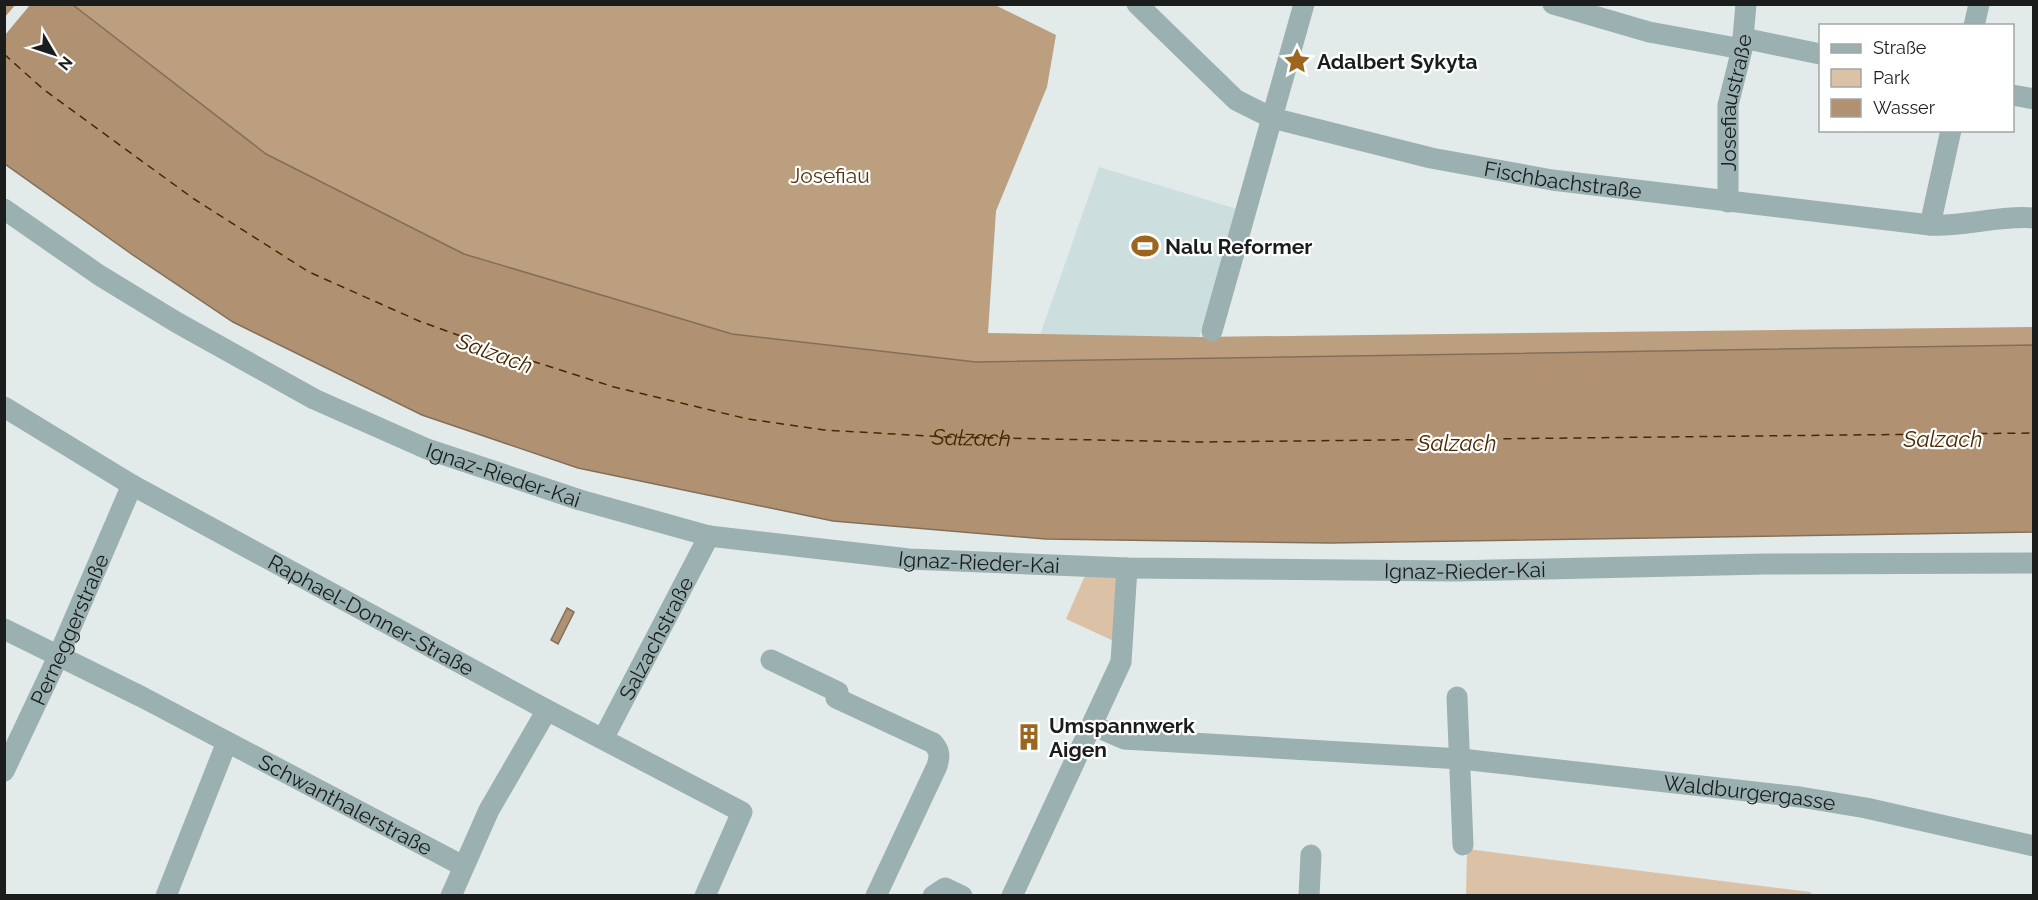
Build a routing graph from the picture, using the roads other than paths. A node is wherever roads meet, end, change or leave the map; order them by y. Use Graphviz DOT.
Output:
graph roads {
  1 [pos="1137,4"];
  2 [pos="1304,4"];
  3 [pos="1553,4"];
  4 [pos="1746,4"];
  5 [pos="1979,4"];
  6 [pos="1974,24"];
  7 [pos="1742,44"];
  8 [pos="1819,54"];
  9 [pos="2014,95"];
  10 [pos="2034,99"];
  11 [pos="1272,118"];
  12 [pos="1951,132"];
  13 [pos="1728,202"];
  14 [pos="4,209"];
  15 [pos="2034,218"];
  16 [pos="1930,225"];
  17 [pos="1212,331"];
  18 [pos="4,406"];
  19 [pos="132,485"];
  20 [pos="709,536"];
  21 [pos="2034,563"];
  22 [pos="1127,568"];
  23 [pos="4,629"];
  24 [pos="58,657"];
  25 [pos="771,660"];
  26 [pos="1457,697"];
  27 [pos="547,710"];
  28 [pos="1092,725"];
  29 [pos="603,739"];
  30 [pos="227,742"];
  31 [pos="1461,759"];
  32 [pos="4,771"];
  33 [pos="1463,845"];
  34 [pos="2034,846"];
  35 [pos="1311,855"];
  36 [pos="463,866"];
  37 [pos="706,895"];
  38 [pos="166,896"];
  39 [pos="451,896"];
  40 [pos="876,896"];
  41 [pos="933,896"];
  42 [pos="962,896"];
  43 [pos="1012,896"];
  44 [pos="1309,896"];
  1 -- 11 [label="street, Fischbachstraße"];
  2 -- 11 [label="street"];
  3 -- 7 [label="street"];
  4 -- 7 [label="street, Josefiaustraße"];
  5 -- 6 [label="street"];
  7 -- 8 [label="street"];
  7 -- 13 [label="street, Josefiaustraße"];
  9 -- 10 [label="street"];
  11 -- 13 [label="street, Fischbachstraße"];
  11 -- 17 [label="street"];
  12 -- 16 [label="street"];
  13 -- 16 [label="street, Fischbachstraße"];
  14 -- 20 [label="street, Ignaz-Rieder-Kai"];
  15 -- 16 [label="street, Fischbachstraße"];
  18 -- 19 [label="street, Raphael-Donner-Straße"];
  19 -- 24 [label="street, Perneggerstraße"];
  19 -- 27 [label="street, Raphael-Donner-Straße"];
  20 -- 22 [label="street, Ignaz-Rieder-Kai"];
  20 -- 29 [label="street, Salzachstraße"];
  21 -- 22 [label="street, Ignaz-Rieder-Kai"];
  22 -- 28 [label="street"];
  23 -- 24 [label="street, Schwanthalerstraße"];
  24 -- 30 [label="street, Schwanthalerstraße"];
  24 -- 32 [label="street, Perneggerstraße"];
  25 -- 40 [label="street"];
  26 -- 31 [label="street"];
  27 -- 29 [label="street, Raphael-Donner-Straße"];
  27 -- 36 [label="street"];
  28 -- 31 [label="street, Waldburgergasse"];
  28 -- 43 [label="street"];
  29 -- 37 [label="street, Raphael-Donner-Straße"];
  30 -- 36 [label="street, Schwanthalerstraße"];
  30 -- 38 [label="street"];
  31 -- 33 [label="street"];
  31 -- 34 [label="street, Waldburgergasse"];
  35 -- 44 [label="street"];
  36 -- 39 [label="street"];
  41 -- 42 [label="street"];
}
